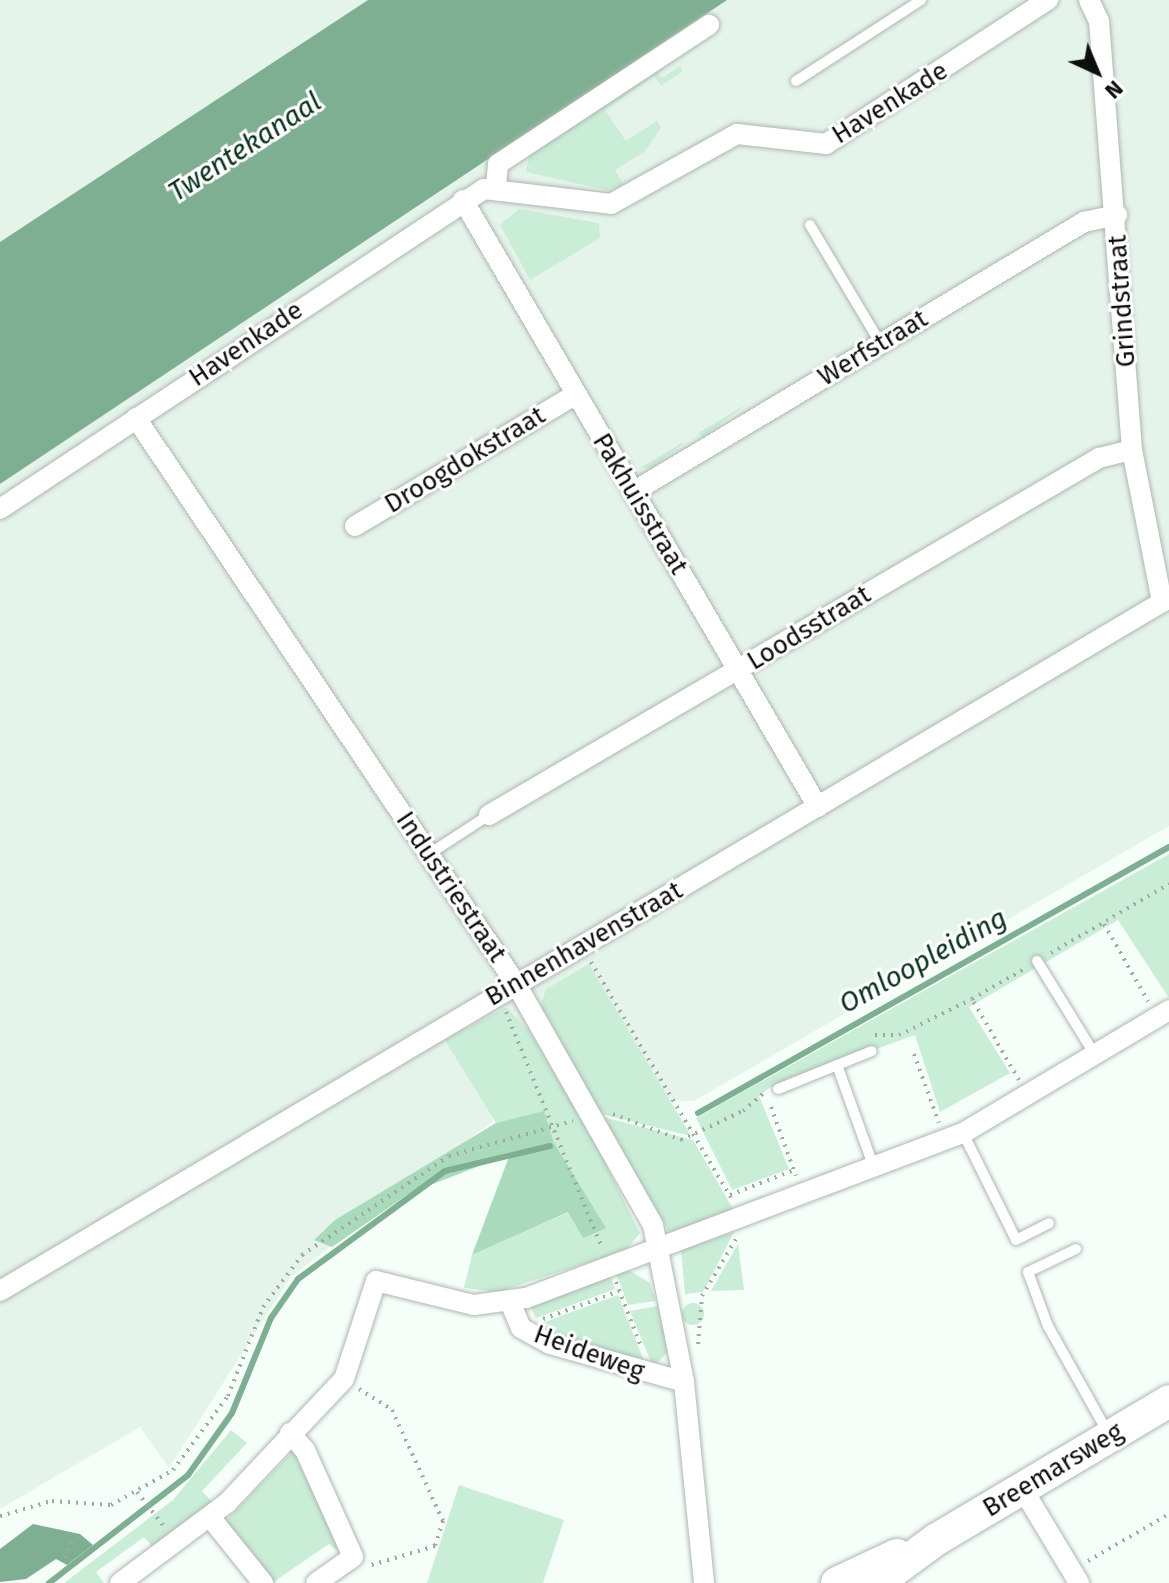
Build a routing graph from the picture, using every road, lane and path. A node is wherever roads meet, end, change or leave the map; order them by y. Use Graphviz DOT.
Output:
graph roads {
  1 [pos="921,0"];
  2 [pos="1048,0"];
  3 [pos="1089,0"];
  4 [pos="709,25"];
  5 [pos="796,81"];
  6 [pos="496,187"];
  7 [pos="463,200"];
  8 [pos="1117,215"];
  9 [pos="810,225"];
  10 [pos="881,344"];
  11 [pos="576,394"];
  12 [pos="136,418"];
  13 [pos="1132,450"];
  14 [pos="633,492"];
  15 [pos="0,509"];
  16 [pos="355,526"];
  17 [pos="1165,600"];
  18 [pos="739,670"];
  19 [pos="818,807"];
  20 [pos="489,815"];
  21 [pos="429,854"];
  22 [pos="1169,884"];
  23 [pos="1104,924"];
  24 [pos="582,946"];
  25 [pos="1037,961"];
  26 [pos="508,990"];
  27 [pos="1163,1013"];
  28 [pos="872,1051"];
  29 [pos="914,1054"];
  30 [pos="1095,1055"];
  31 [pos="837,1065"];
  32 [pos="778,1089"];
  33 [pos="1028,1096"];
  34 [pos="771,1107"];
  35 [pos="591,1115"];
  36 [pos="554,1128"];
  37 [pos="954,1137"];
  38 [pos="874,1168"];
  39 [pos="794,1170"];
  40 [pos="730,1195"];
  41 [pos="803,1196"];
  42 [pos="743,1219"];
  43 [pos="1049,1223"];
  44 [pos="661,1248"];
  45 [pos="1076,1249"];
  46 [pos="609,1266"];
  47 [pos="0,1291"];
  48 [pos="619,1291"];
  49 [pos="510,1302"];
  50 [pos="521,1328"];
  51 [pos="652,1376"];
  52 [pos="344,1379"];
  53 [pos="684,1382"];
  54 [pos="1169,1401"];
  55 [pos="290,1433"];
  56 [pos="1110,1436"];
  57 [pos="1022,1488"];
  58 [pos="137,1492"];
  59 [pos="1169,1514"];
  60 [pos="0,1516"];
  61 [pos="210,1517"];
  62 [pos="158,1519"];
  63 [pos="73,1538"];
  64 [pos="937,1539"];
  65 [pos="65,1558"];
  66 [pos="351,1560"];
  67 [pos="1075,1577"];
  68 [pos="120,1583"];
  69 [pos="263,1583"];
  70 [pos="316,1583"];
  71 [pos="704,1583"];
  72 [pos="837,1583"];
  73 [pos="877,1583"];
  1 -- 5 [label="lane"];
  2 -- 6 [label="street, Havenkade"];
  3 -- 8 [label="street, Grindstraat"];
  4 -- 6 [label="street"];
  6 -- 7 [label="street, Havenkade"];
  7 -- 11 [label="street, Pakhuisstraat"];
  7 -- 12 [label="street, Havenkade"];
  8 -- 10 [label="street, Werfstraat"];
  8 -- 13 [label="street, Grindstraat"];
  9 -- 10 [label="lane"];
  10 -- 14 [label="street, Werfstraat"];
  11 -- 14 [label="street, Pakhuisstraat"];
  11 -- 16 [label="street, Droogdokstraat"];
  12 -- 15 [label="street, Havenkade"];
  12 -- 21 [label="street, Industriestraat"];
  13 -- 17 [label="street, Grindstraat"];
  13 -- 18 [label="street, Loodsstraat"];
  14 -- 18 [label="street, Pakhuisstraat"];
  17 -- 19 [label="street, Binnenhavenstraat"];
  18 -- 19 [label="street, Pakhuisstraat"];
  18 -- 20 [label="street, Loodsstraat"];
  19 -- 24 [label="street, Binnenhavenstraat"];
  20 -- 21 [label="lane"];
  21 -- 26 [label="street, Industriestraat"];
  22 -- 23 [label="path"];
  23 -- 25 [label="path"];
  23 -- 27 [label="path"];
  24 -- 26 [label="street, Binnenhavenstraat"];
  24 -- 40 [label="path"];
  25 -- 30 [label="lane"];
  25 -- 33 [label="path"];
  26 -- 35 [label="street, Industriestraat"];
  26 -- 36 [label="path"];
  26 -- 47 [label="street, Binnenhavenstraat"];
  27 -- 30 [label="street, Heideweg"];
  28 -- 31 [label="lane"];
  29 -- 37 [label="path"];
  30 -- 33 [label="street, Heideweg"];
  31 -- 32 [label="lane"];
  31 -- 38 [label="lane"];
  33 -- 37 [label="street, Heideweg"];
  34 -- 39 [label="path"];
  35 -- 36 [label="path"];
  35 -- 44 [label="street, Industriestraat"];
  36 -- 46 [label="path"];
  36 -- 58 [label="path"];
  37 -- 38 [label="street, Heideweg"];
  37 -- 43 [label="lane"];
  38 -- 41 [label="street, Heideweg"];
  39 -- 40 [label="path"];
  39 -- 41 [label="path"];
  40 -- 42 [label="path"];
  41 -- 42 [label="street, Heideweg"];
  42 -- 44 [label="street, Heideweg"];
  42 -- 53 [label="path"];
  44 -- 46 [label="street, Heideweg"];
  44 -- 53 [label="street, Industriestraat"];
  45 -- 56 [label="lane"];
  46 -- 48 [label="path"];
  46 -- 49 [label="street, Heideweg"];
  48 -- 50 [label="path"];
  48 -- 51 [label="path"];
  49 -- 50 [label="street, Heideweg"];
  49 -- 52 [label="street, Heideweg"];
  50 -- 51 [label="street, Heideweg"];
  51 -- 53 [label="street, Heideweg"];
  52 -- 55 [label="street"];
  52 -- 66 [label="path"];
  53 -- 71 [label="street, Industriestraat"];
  54 -- 56 [label="main road, Breemarsweg"];
  55 -- 61 [label="street"];
  55 -- 66 [label="street"];
  56 -- 57 [label="main road, Breemarsweg"];
  57 -- 64 [label="main road, Breemarsweg"];
  57 -- 67 [label="street"];
  58 -- 60 [label="path"];
  58 -- 62 [label="path"];
  59 -- 67 [label="path"];
  61 -- 68 [label="street"];
  61 -- 69 [label="street"];
  63 -- 65 [label="path"];
  64 -- 72 [label="main road, Breemarsweg"];
  64 -- 73 [label="main road, Breemarsweg"];
  66 -- 70 [label="street"];
}
